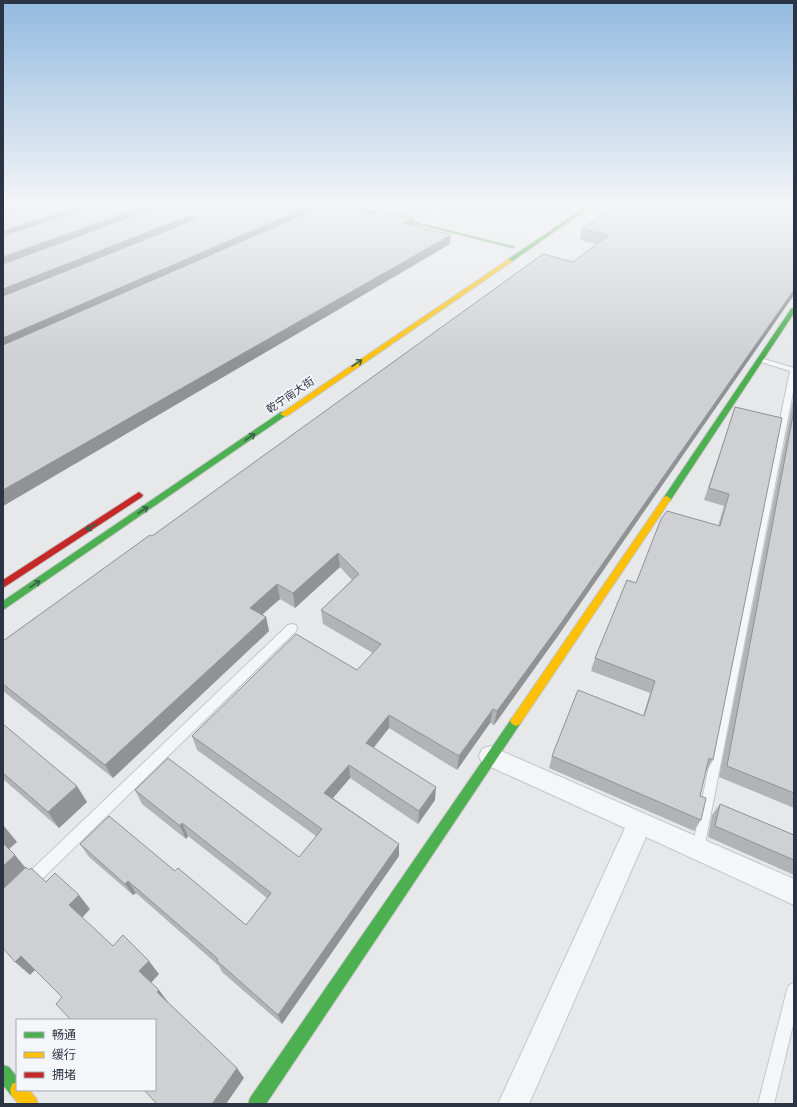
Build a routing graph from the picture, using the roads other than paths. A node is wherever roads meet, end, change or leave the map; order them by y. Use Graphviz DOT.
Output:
graph roads {
  1 [pos="500,256"];
  2 [pos="516,256"];
  3 [pos="493,260"];
  4 [pos="794,308"];
  5 [pos="760,360"];
  6 [pos="149,488"];
  7 [pos="3,584"];
  8 [pos="3,606"];
  9 [pos="292,628"];
  10 [pos="490,756"];
  11 [pos="640,823"];
  12 [pos="698,849"];
  13 [pos="20,890"];
  14 [pos="794,892"];
  15 [pos="794,990"];
  16 [pos="3,1073"];
  17 [pos="15,1092"];
  18 [pos="30,1104"];
  19 [pos="256,1104"];
  20 [pos="513,1104"];
  21 [pos="766,1104"];
  1 -- 3 [label="main road"];
  8 -- 2 [label="main road, 乾宁南大街, one-way"];
  4 -- 5 [label="main road"];
  5 -- 10 [label="main road"];
  5 -- 12 [label="lane"];
  6 -- 7 [label="main road, one-way"];
  9 -- 13 [label="lane"];
  10 -- 11 [label="street"];
  10 -- 19 [label="main road"];
  11 -- 12 [label="street"];
  11 -- 20 [label="street"];
  12 -- 14 [label="street"];
  15 -- 21 [label="lane"];
  16 -- 17 [label="main road"];
  17 -- 18 [label="main road"];
}
